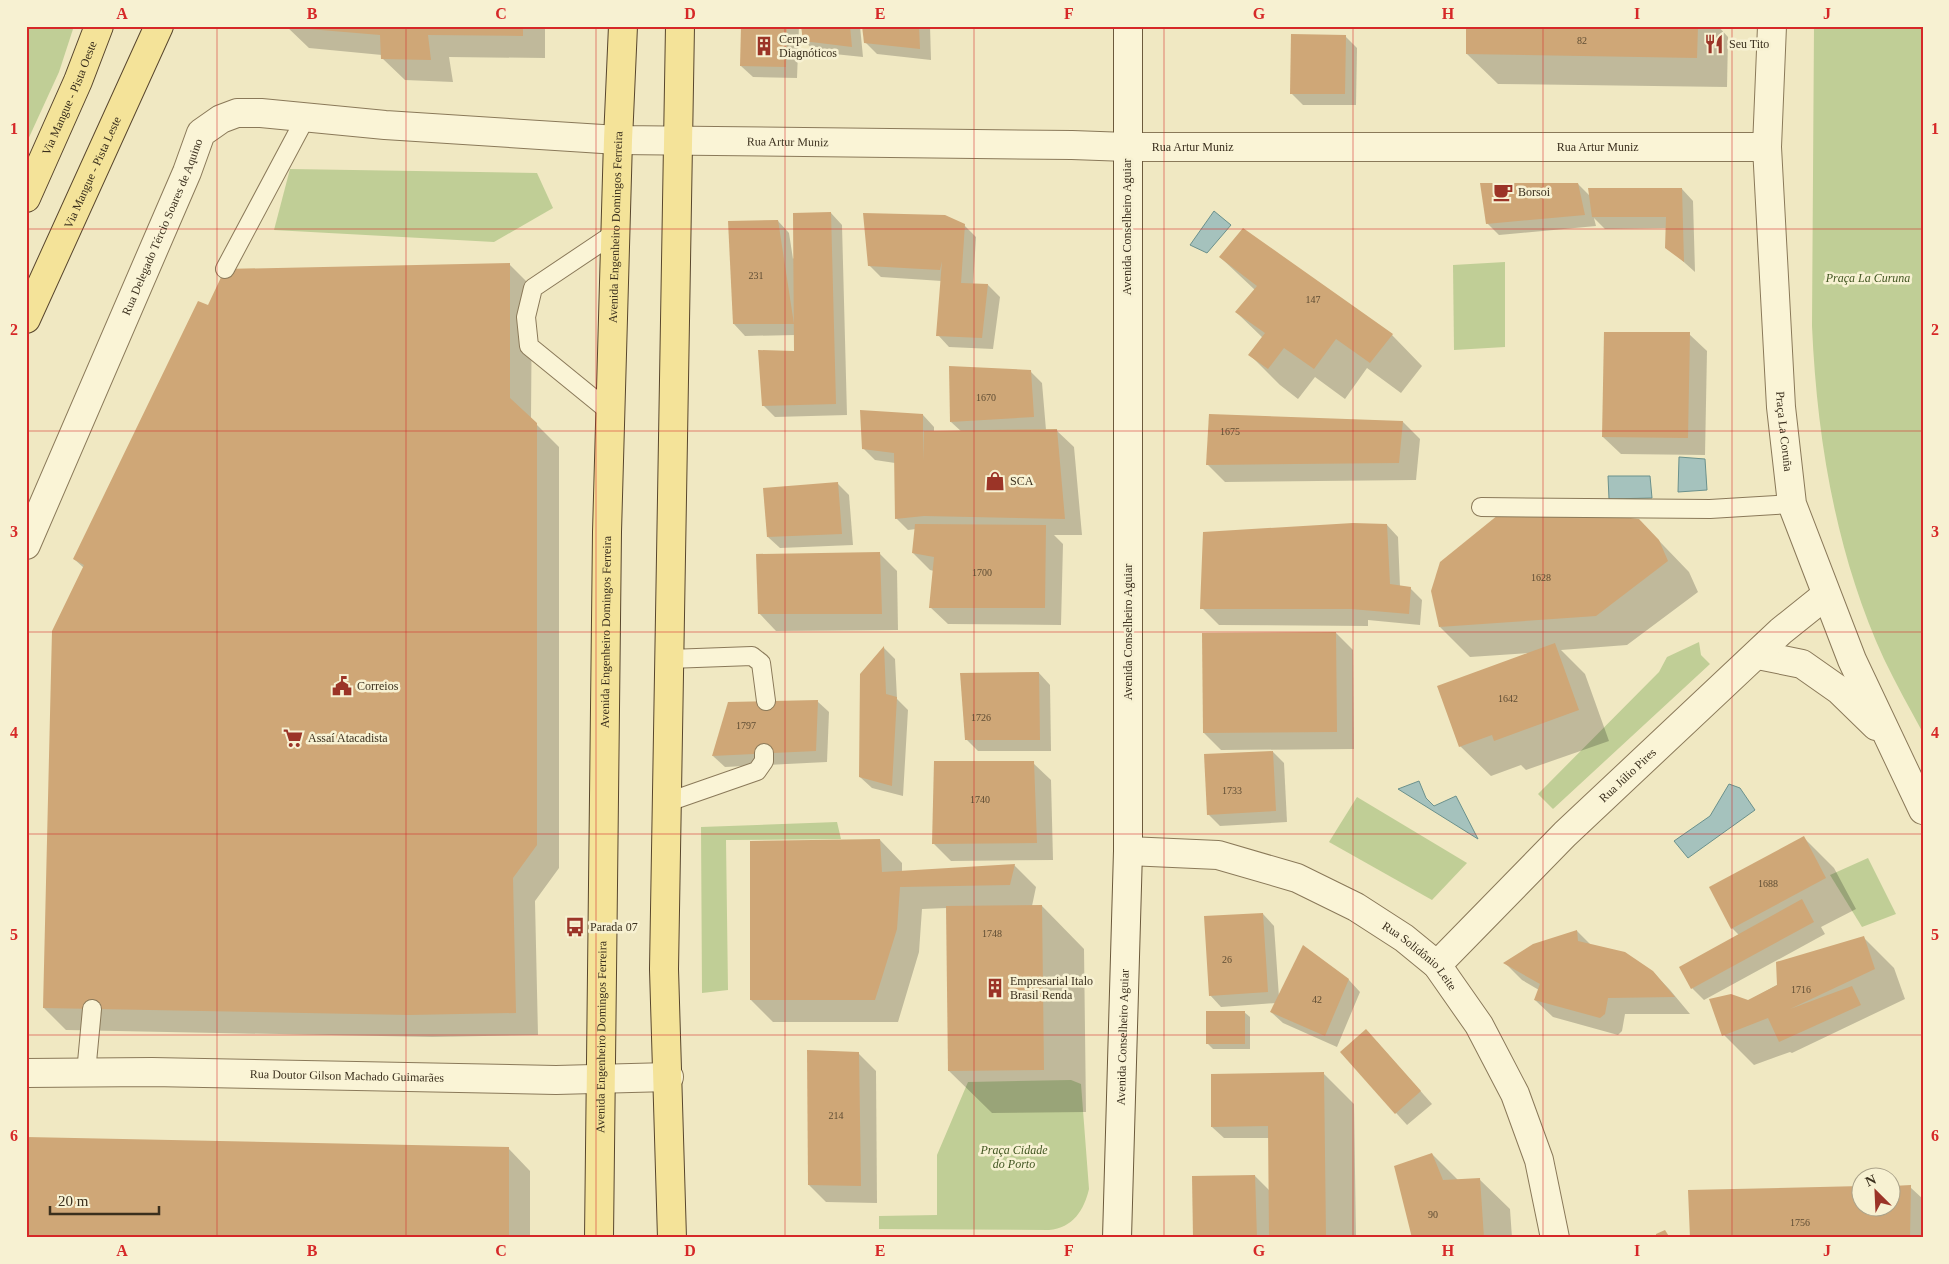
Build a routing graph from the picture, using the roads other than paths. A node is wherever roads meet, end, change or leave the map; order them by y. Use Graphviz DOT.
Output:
graph roads {
  1 [pos="99,26"];
  2 [pos="159,26"];
  3 [pos="623,26"];
  4 [pos="680,26"];
  5 [pos="1128,26"];
  6 [pos="1772,26"];
  7 [pos="306,117"];
  8 [pos="618,140"];
  9 [pos="679,141"];
  10 [pos="1127,147"];
  11 [pos="1767,147"];
  12 [pos="26,198"];
  13 [pos="615,233"];
  14 [pos="225,269"];
  15 [pos="26,319"];
  16 [pos="610,412"];
  17 [pos="1792,504"];
  18 [pos="1481,507"];
  19 [pos="26,545"];
  20 [pos="1826,595"];
  21 [pos="1758,655"];
  22 [pos="670,659"];
  23 [pos="766,701"];
  24 [pos="1889,739"];
  25 [pos="764,753"];
  26 [pos="668,802"];
  27 [pos="1923,810"];
  28 [pos="1128,851"];
  29 [pos="1437,965"];
  30 [pos="92,1009"];
  31 [pos="26,1073"];
  32 [pos="86,1073"];
  33 [pos="669,1077"];
  34 [pos="602,1079"];
  35 [pos="599,1238"];
  36 [pos="672,1238"];
  37 [pos="1117,1238"];
  38 [pos="1555,1238"];
  1 -- 12 [label="main road, Via Mangue - Pista Oeste"];
  2 -- 15 [label="main road, Via Mangue - Pista Leste"];
  3 -- 8 [label="main road, Avenida Engenheiro Domingos Ferreira"];
  4 -- 9 [label="main road"];
  5 -- 10 [label="street, Avenida Conselheiro Aguiar"];
  6 -- 11 [label="street, Praça La Coruña"];
  7 -- 8 [label="street, Rua Delegado Tércio Soares de Aquino"];
  7 -- 14 [label="lane"];
  7 -- 19 [label="street, Rua Delegado Tércio Soares de Aquino"];
  8 -- 9 [label="street, Rua Artur Muniz"];
  8 -- 13 [label="main road, Avenida Engenheiro Domingos Ferreira"];
  9 -- 10 [label="street, Rua Artur Muniz"];
  9 -- 22 [label="main road"];
  10 -- 11 [label="street, Rua Artur Muniz"];
  10 -- 28 [label="street, Avenida Conselheiro Aguiar"];
  11 -- 17 [label="street, Praça La Coruña"];
  13 -- 16 [label="main road, Avenida Engenheiro Domingos Ferreira"];
  13 -- 16 [label="lane"];
  16 -- 34 [label="main road, Avenida Engenheiro Domingos Ferreira"];
  17 -- 18 [label="lane"];
  17 -- 20 [label="street, Praça La Coruña"];
  20 -- 21 [label="street, Rua Júlio Pires"];
  20 -- 24 [label="street, Praça La Coruña"];
  21 -- 24 [label="street"];
  21 -- 29 [label="street, Rua Júlio Pires"];
  22 -- 23 [label="lane"];
  22 -- 26 [label="main road"];
  24 -- 27 [label="street, Praça La Coruña"];
  25 -- 26 [label="lane"];
  26 -- 33 [label="main road"];
  28 -- 29 [label="street, Rua Solidônio Leite"];
  28 -- 37 [label="street, Avenida Conselheiro Aguiar"];
  29 -- 38 [label="street, Rua Solidônio Leite"];
  30 -- 32 [label="lane"];
  31 -- 32 [label="street, Rua Doutor Gilson Machado Guimarães"];
  32 -- 34 [label="street, Rua Doutor Gilson Machado Guimarães"];
  33 -- 34 [label="street, Rua Doutor Gilson Machado Guimarães"];
  33 -- 36 [label="main road"];
  34 -- 35 [label="main road, Avenida Engenheiro Domingos Ferreira"];
}
